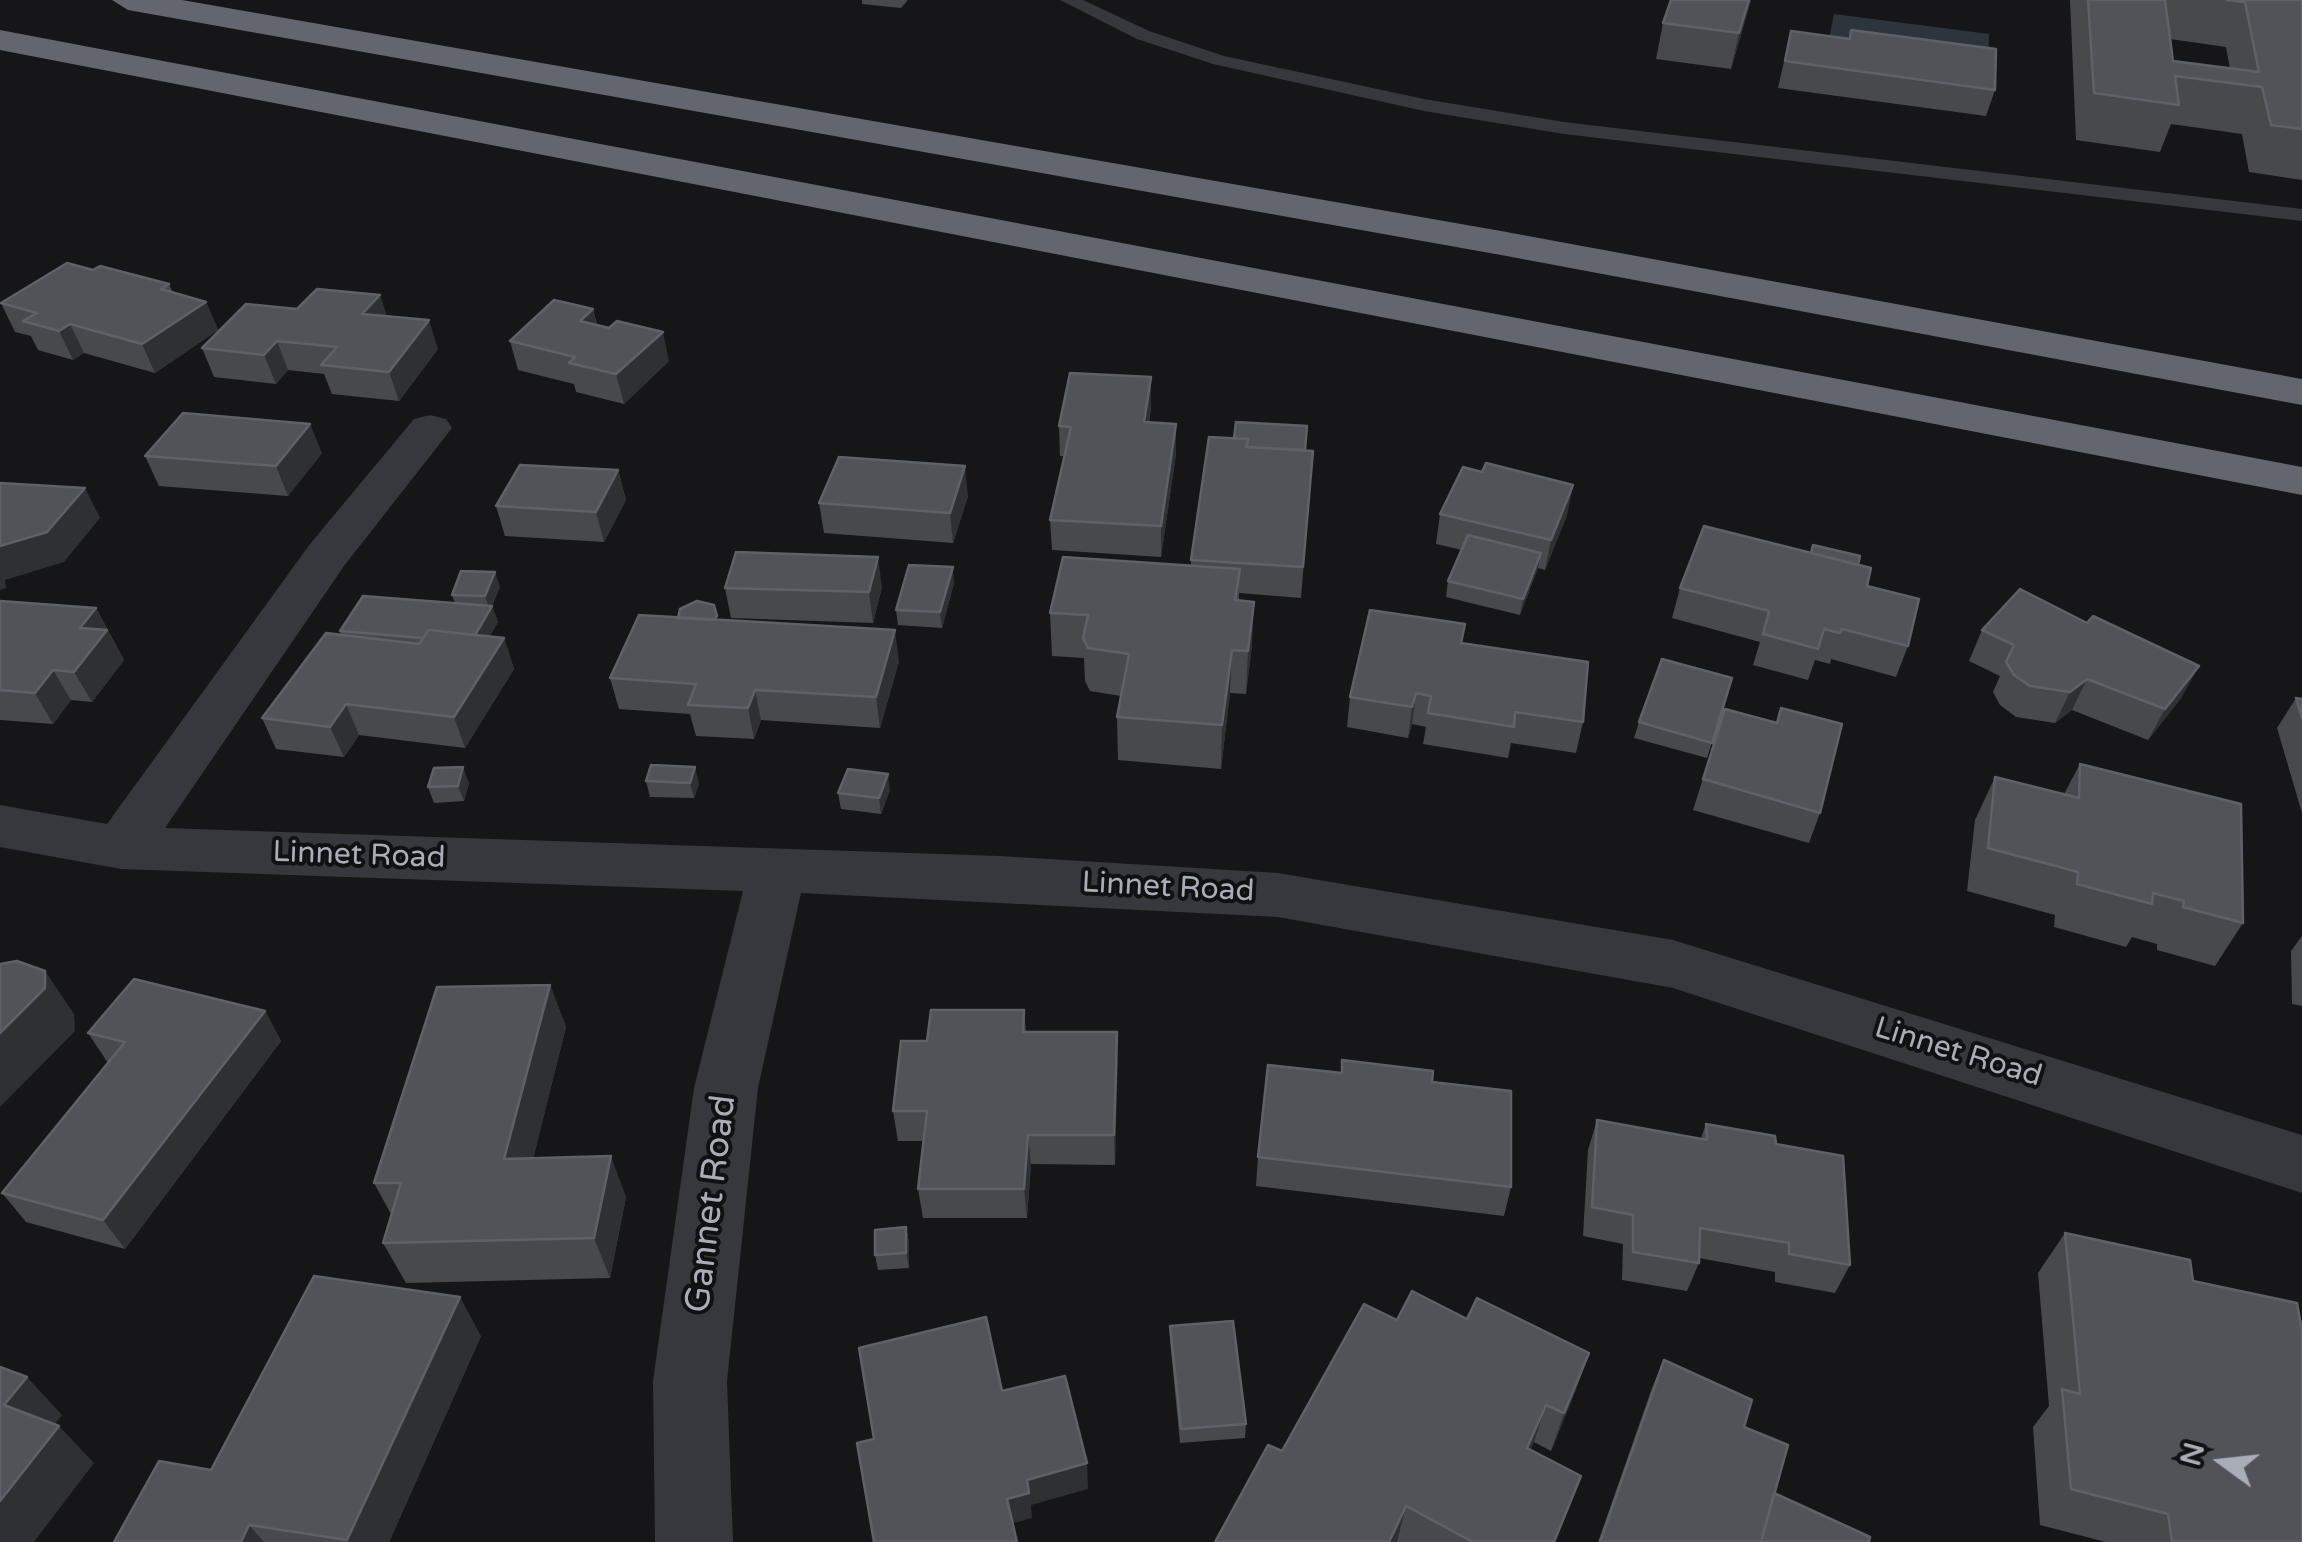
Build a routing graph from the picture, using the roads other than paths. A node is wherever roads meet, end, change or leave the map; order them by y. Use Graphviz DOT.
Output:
graph roads {
  1 [pos="128,0"];
  2 [pos="1069,0"];
  3 [pos="0,40"];
  4 [pos="2302,214"];
  5 [pos="2302,392"];
  6 [pos="430,428"];
  7 [pos="2302,481"];
  8 [pos="0,826"];
  9 [pos="121,848"];
  10 [pos="776,870"];
  11 [pos="2302,1164"];
  12 [pos="694,1542"];
  1 -- 5 [label="highway"];
  2 -- 4 [label="lane"];
  3 -- 7 [label="highway"];
  6 -- 9 [label="street"];
  8 -- 9 [label="street, Linnet Road"];
  9 -- 10 [label="street, Linnet Road"];
  10 -- 11 [label="street, Linnet Road"];
  10 -- 12 [label="street, Gannet Road"];
}
